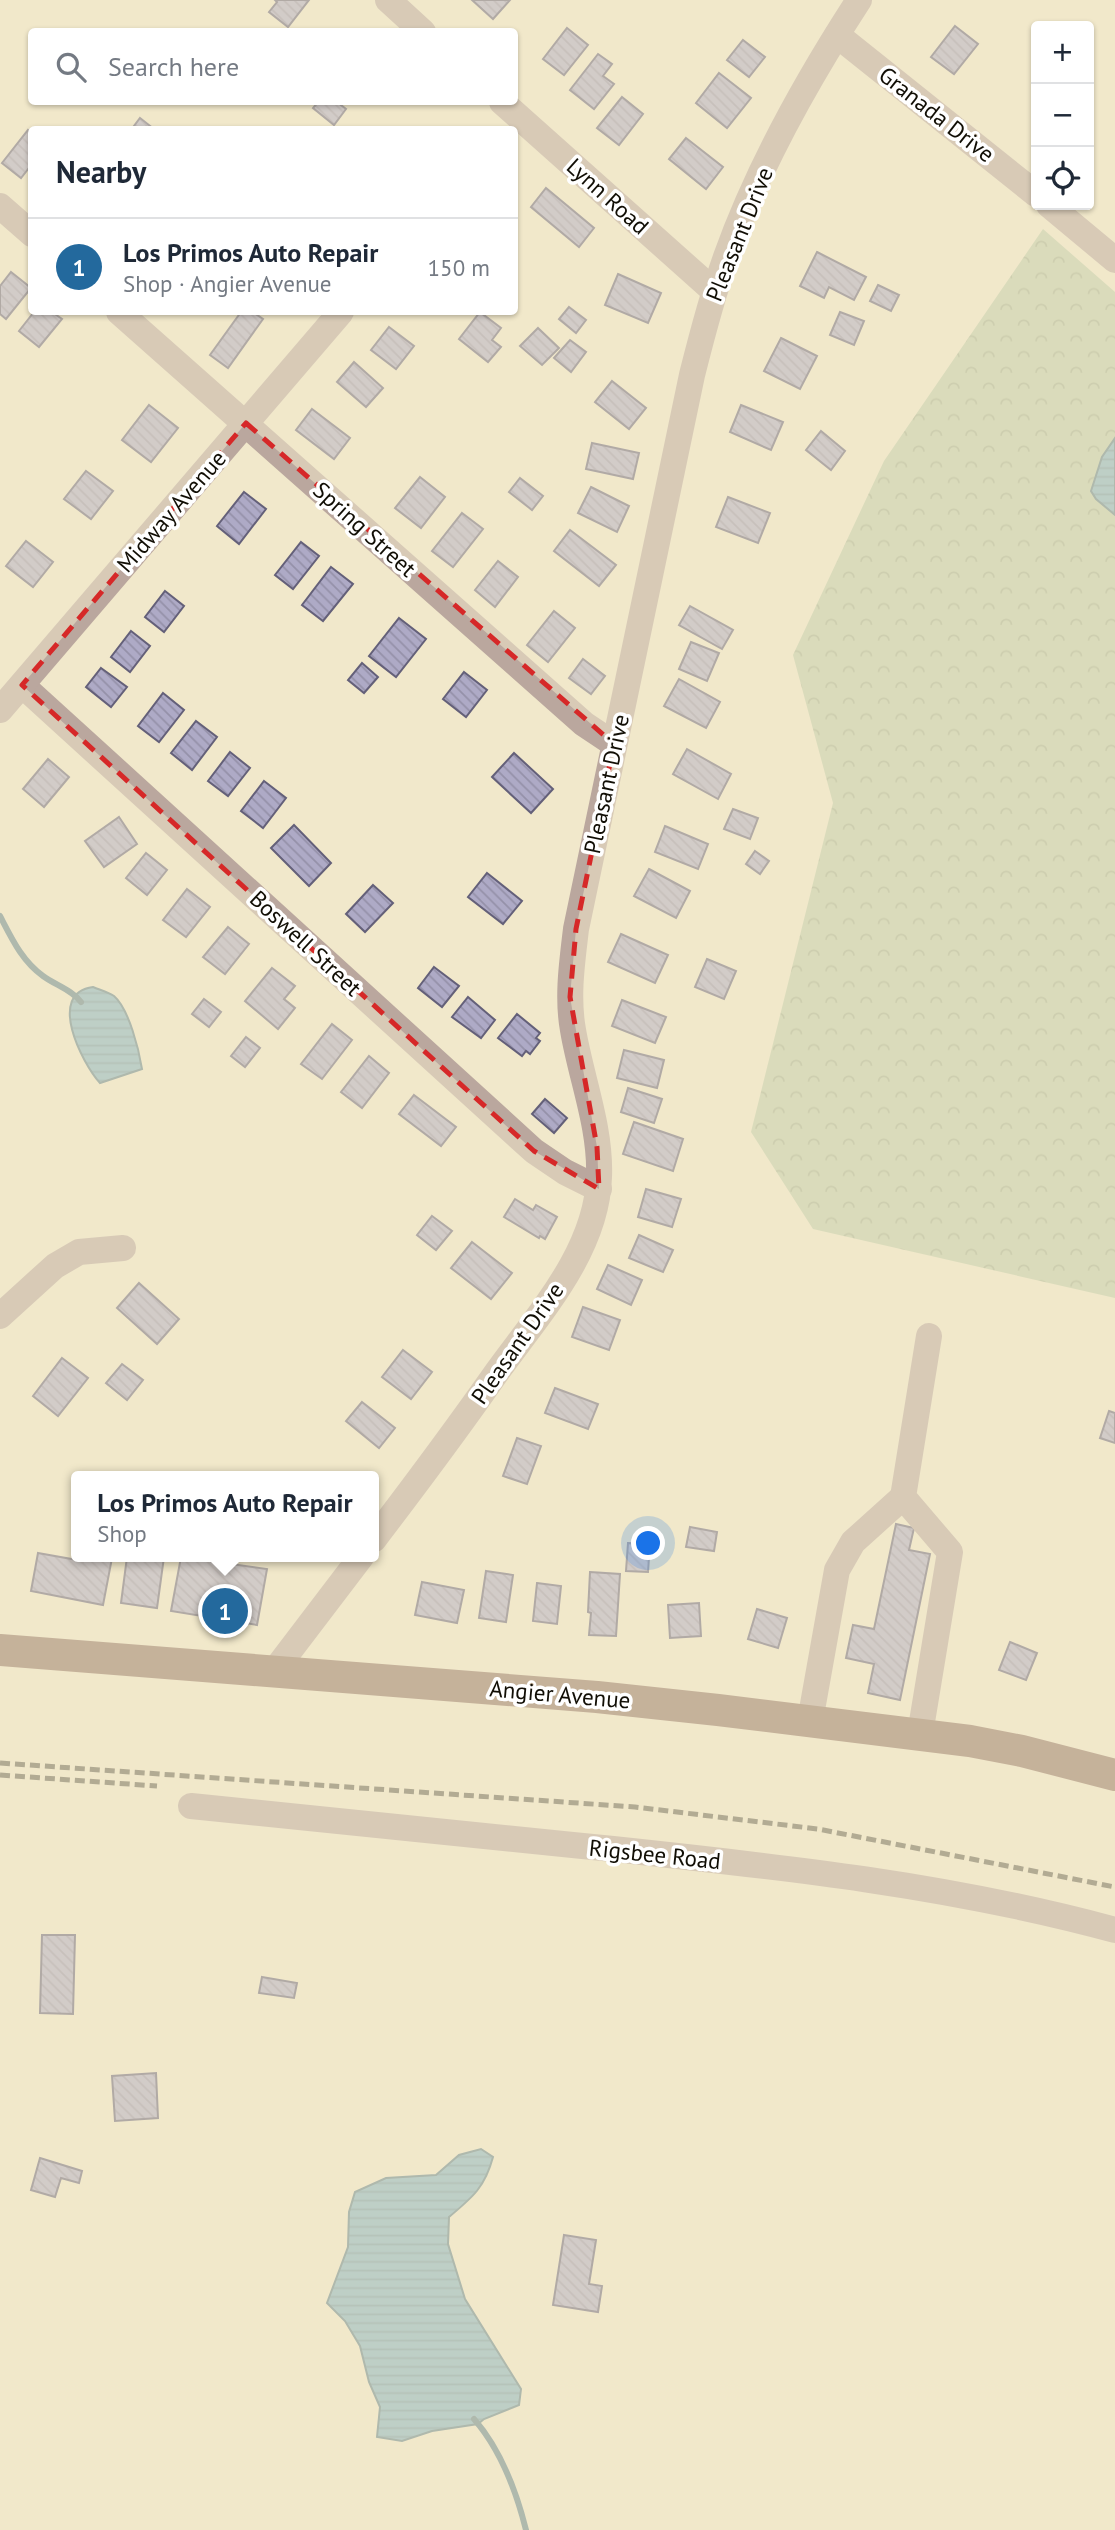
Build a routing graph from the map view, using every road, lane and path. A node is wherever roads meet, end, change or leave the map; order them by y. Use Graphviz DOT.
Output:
graph roads {
  1 [pos="388,0"];
  2 [pos="859,0"];
  3 [pos="419,28"];
  4 [pos="837,35"];
  5 [pos="503,114"];
  6 [pos="517,126"];
  7 [pos="518,127"];
  8 [pos="1031,190"];
  9 [pos="0,206"];
  10 [pos="1055,210"];
  11 [pos="28,230"];
  12 [pos="1115,260"];
  13 [pos="714,291"];
  14 [pos="122,315"];
  15 [pos="338,315"];
  16 [pos="246,423"];
  17 [pos="22,685"];
  18 [pos="0,710"];
  19 [pos="614,744"];
  20 [pos="598,1189"];
  21 [pos="123,1248"];
  22 [pos="9,1308"];
  23 [pos="929,1336"];
  24 [pos="903,1497"];
  25 [pos="379,1532"];
  26 [pos="357,1562"];
  27 [pos="0,1650"];
  28 [pos="275,1670"];
  29 [pos="810,1721"];
  30 [pos="920,1734"];
  31 [pos="1115,1775"];
  32 [pos="191,1806"];
  33 [pos="1115,1930"];
  1 -- 3 [label="street"];
  2 -- 4 [label="street, Pleasant Drive"];
  4 -- 8 [label="street, Granada Drive"];
  4 -- 13 [label="street, Pleasant Drive"];
  5 -- 6 [label="street, Lynn Road"];
  7 -- 13 [label="street, Lynn Road"];
  9 -- 11 [label="street"];
  10 -- 12 [label="street"];
  13 -- 19 [label="street, Pleasant Drive"];
  14 -- 16 [label="street, Spring Street"];
  15 -- 16 [label="street, Midway Avenue"];
  16 -- 17 [label="street, Midway Avenue"];
  16 -- 19 [label="street, Spring Street"];
  17 -- 18 [label="street, Midway Avenue"];
  17 -- 20 [label="street, Boswell Street"];
  19 -- 20 [label="street, Pleasant Drive"];
  20 -- 25 [label="street, Pleasant Drive"];
  21 -- 22 [label="street"];
  23 -- 24 [label="street"];
  24 -- 29 [label="street"];
  24 -- 30 [label="street"];
  26 -- 28 [label="street"];
  27 -- 28 [label="main road, Angier Avenue"];
  28 -- 29 [label="main road, Angier Avenue"];
  29 -- 30 [label="main road, Angier Avenue"];
  30 -- 31 [label="main road, Angier Avenue"];
  32 -- 33 [label="street, Rigsbee Road"];
}
